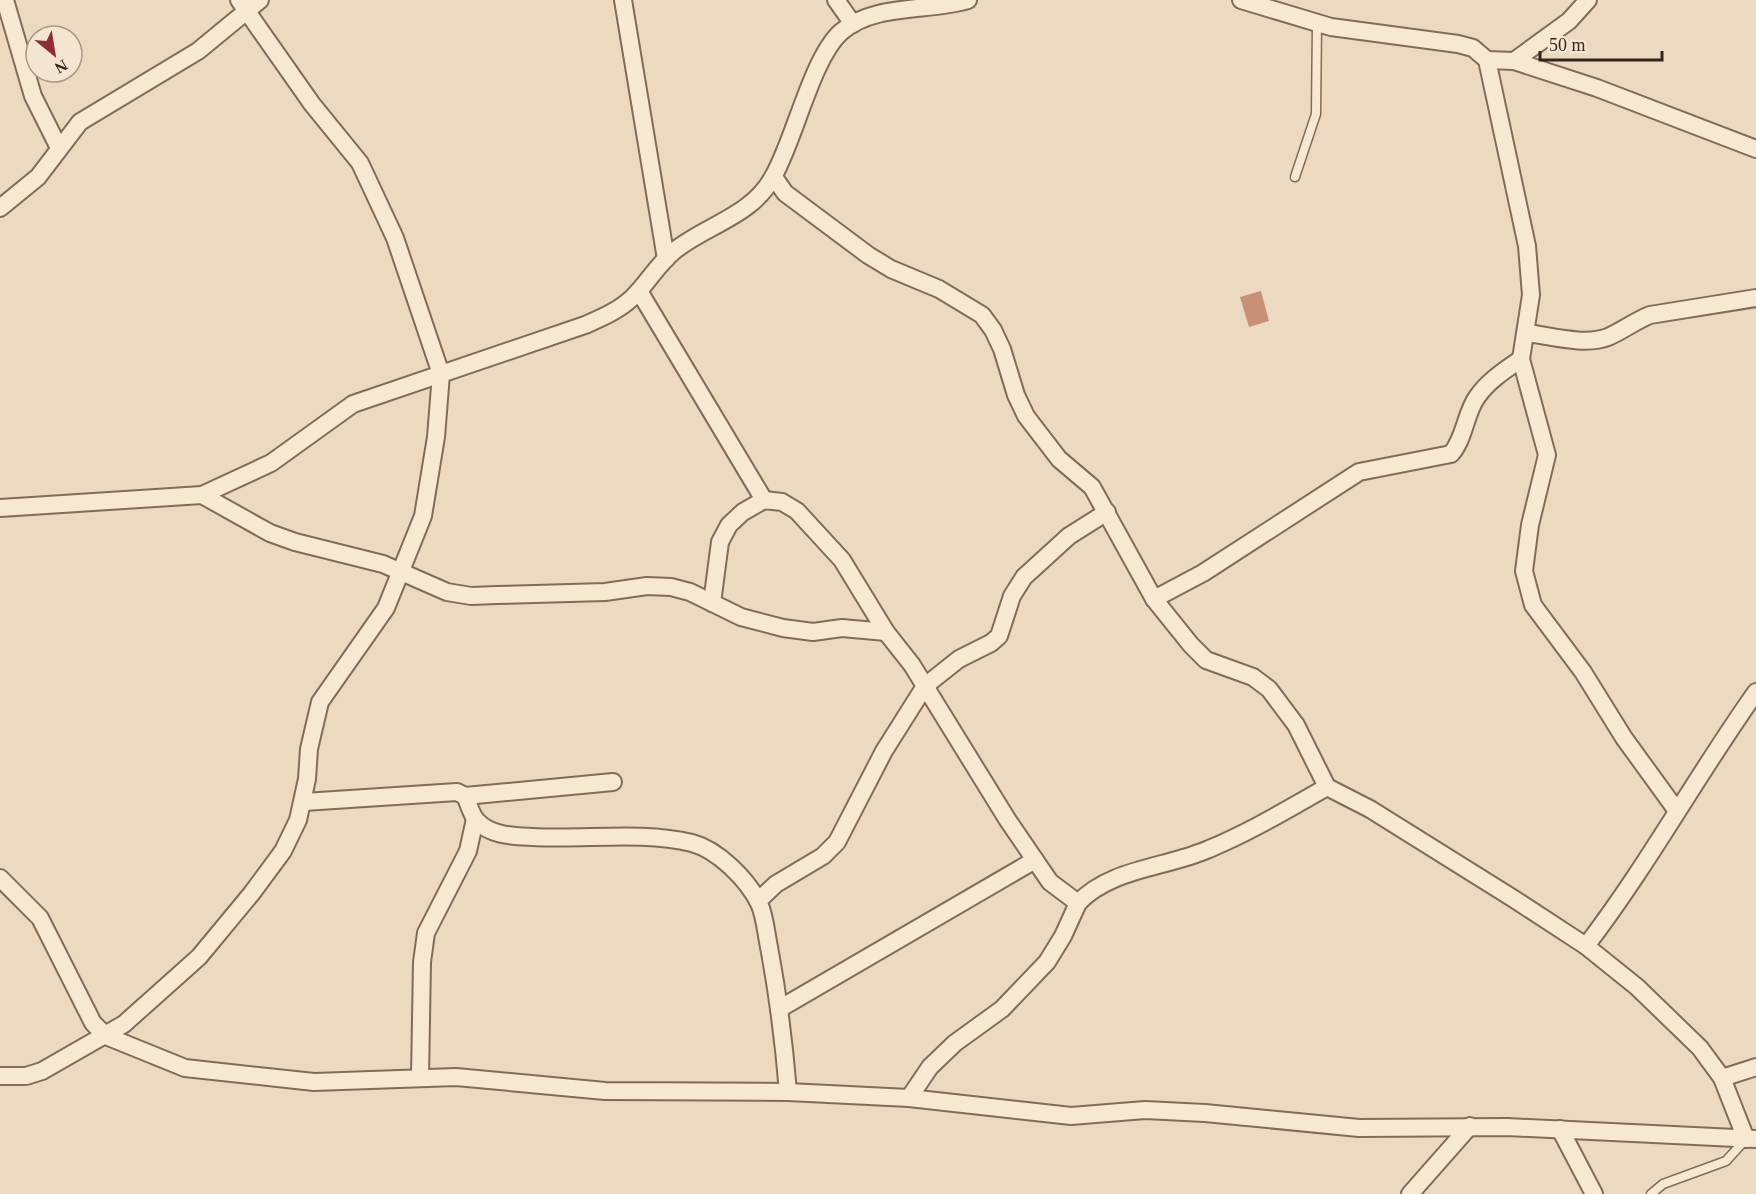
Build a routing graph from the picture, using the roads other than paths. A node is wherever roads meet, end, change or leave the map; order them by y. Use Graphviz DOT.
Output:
graph roads {
  1 [pos="5,0"];
  2 [pos="260,0"];
  3 [pos="623,0"];
  4 [pos="836,0"];
  5 [pos="968,0"];
  6 [pos="1240,0"];
  7 [pos="1588,0"];
  8 [pos="242,6"];
  9 [pos="1317,23"];
  10 [pos="854,24"];
  11 [pos="1487,60"];
  12 [pos="1514,61"];
  13 [pos="59,148"];
  14 [pos="1756,150"];
  15 [pos="774,177"];
  16 [pos="1295,177"];
  17 [pos="785,193"];
  18 [pos="760,195"];
  19 [pos="0,208"];
  20 [pos="666,259"];
  21 [pos="639,291"];
  22 [pos="1756,298"];
  23 [pos="1527,333"];
  24 [pos="1521,359"];
  25 [pos="441,374"];
  26 [pos="202,495"];
  27 [pos="764,500"];
  28 [pos="0,507"];
  29 [pos="1107,512"];
  30 [pos="399,571"];
  31 [pos="1154,599"];
  32 [pos="712,603"];
  33 [pos="886,632"];
  34 [pos="925,686"];
  35 [pos="1756,692"];
  36 [pos="613,782"];
  37 [pos="1327,787"];
  38 [pos="465,796"];
  39 [pos="304,802"];
  40 [pos="1677,812"];
  41 [pos="475,819"];
  42 [pos="1035,860"];
  43 [pos="0,878"];
  44 [pos="758,901"];
  45 [pos="1078,903"];
  46 [pos="1586,946"];
  47 [pos="779,1009"];
  48 [pos="106,1036"];
  49 [pos="1756,1068"];
  50 [pos="420,1077"];
  51 [pos="1722,1078"];
  52 [pos="1,1079"];
  53 [pos="788,1092"];
  54 [pos="909,1098"];
  55 [pos="1470,1126"];
  56 [pos="1560,1129"];
  57 [pos="1751,1139"];
  58 [pos="1410,1194"];
  59 [pos="1593,1194"];
  60 [pos="1652,1194"];
  1 -- 13 [label="street"];
  2 -- 8 [label="street"];
  3 -- 20 [label="street"];
  4 -- 10 [label="street"];
  5 -- 10 [label="street"];
  6 -- 9 [label="street"];
  7 -- 12 [label="street"];
  8 -- 13 [label="street"];
  8 -- 25 [label="street"];
  9 -- 11 [label="street"];
  9 -- 16 [label="lane"];
  10 -- 15 [label="street"];
  11 -- 12 [label="street"];
  11 -- 23 [label="street"];
  12 -- 14 [label="street"];
  13 -- 19 [label="street"];
  15 -- 17 [label="street"];
  15 -- 18 [label="street"];
  17 -- 18 [label="street"];
  17 -- 29 [label="street"];
  18 -- 20 [label="street"];
  20 -- 21 [label="street"];
  21 -- 25 [label="street"];
  21 -- 27 [label="street"];
  22 -- 23 [label="street"];
  23 -- 24 [label="street"];
  24 -- 31 [label="street"];
  24 -- 40 [label="street"];
  25 -- 26 [label="street"];
  25 -- 30 [label="street"];
  26 -- 28 [label="street"];
  26 -- 30 [label="street"];
  27 -- 32 [label="street"];
  27 -- 33 [label="street"];
  29 -- 31 [label="street"];
  29 -- 34 [label="street"];
  30 -- 32 [label="street"];
  30 -- 39 [label="street"];
  31 -- 37 [label="street"];
  32 -- 33 [label="street"];
  33 -- 34 [label="street"];
  34 -- 42 [label="street"];
  34 -- 44 [label="street"];
  35 -- 40 [label="street"];
  36 -- 38 [label="street"];
  37 -- 45 [label="street"];
  37 -- 46 [label="street"];
  38 -- 39 [label="street"];
  38 -- 41 [label="street"];
  39 -- 48 [label="street"];
  40 -- 46 [label="street"];
  41 -- 44 [label="street"];
  41 -- 50 [label="street"];
  42 -- 45 [label="street"];
  42 -- 47 [label="street"];
  43 -- 48 [label="street"];
  44 -- 47 [label="street"];
  45 -- 54 [label="street"];
  46 -- 51 [label="street"];
  47 -- 53 [label="street"];
  48 -- 50 [label="street"];
  48 -- 52 [label="street"];
  49 -- 51 [label="street"];
  50 -- 53 [label="street"];
  51 -- 57 [label="street"];
  53 -- 54 [label="street"];
  54 -- 55 [label="street"];
  55 -- 56 [label="street"];
  55 -- 58 [label="street"];
  56 -- 57 [label="street"];
  56 -- 59 [label="street"];
  57 -- 60 [label="lane"];
}
